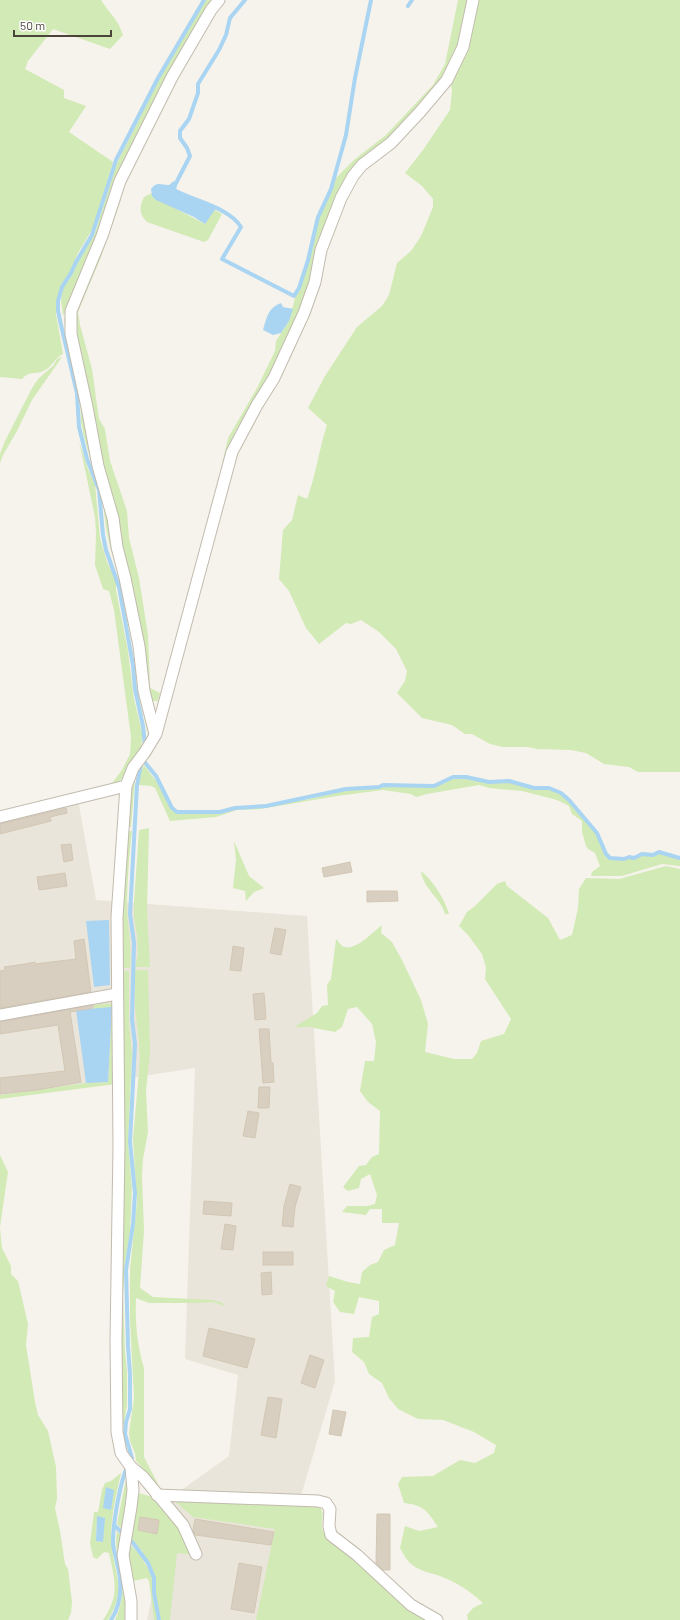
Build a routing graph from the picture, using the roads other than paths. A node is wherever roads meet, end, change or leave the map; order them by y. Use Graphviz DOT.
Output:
graph roads {
  1 [pos="219,0"];
  2 [pos="473,0"];
  3 [pos="156,734"];
  4 [pos="126,786"];
  5 [pos="0,817"];
  6 [pos="117,994"];
  7 [pos="0,1015"];
  8 [pos="131,1467"];
  9 [pos="157,1495"];
  10 [pos="196,1554"];
  11 [pos="131,1620"];
  12 [pos="437,1620"];
  1 -- 3 [label="street"];
  2 -- 3 [label="street"];
  3 -- 4 [label="street"];
  4 -- 5 [label="street"];
  4 -- 6 [label="street"];
  6 -- 7 [label="street"];
  6 -- 8 [label="street"];
  8 -- 9 [label="street"];
  8 -- 11 [label="street"];
  9 -- 10 [label="street"];
  9 -- 12 [label="street"];
}
